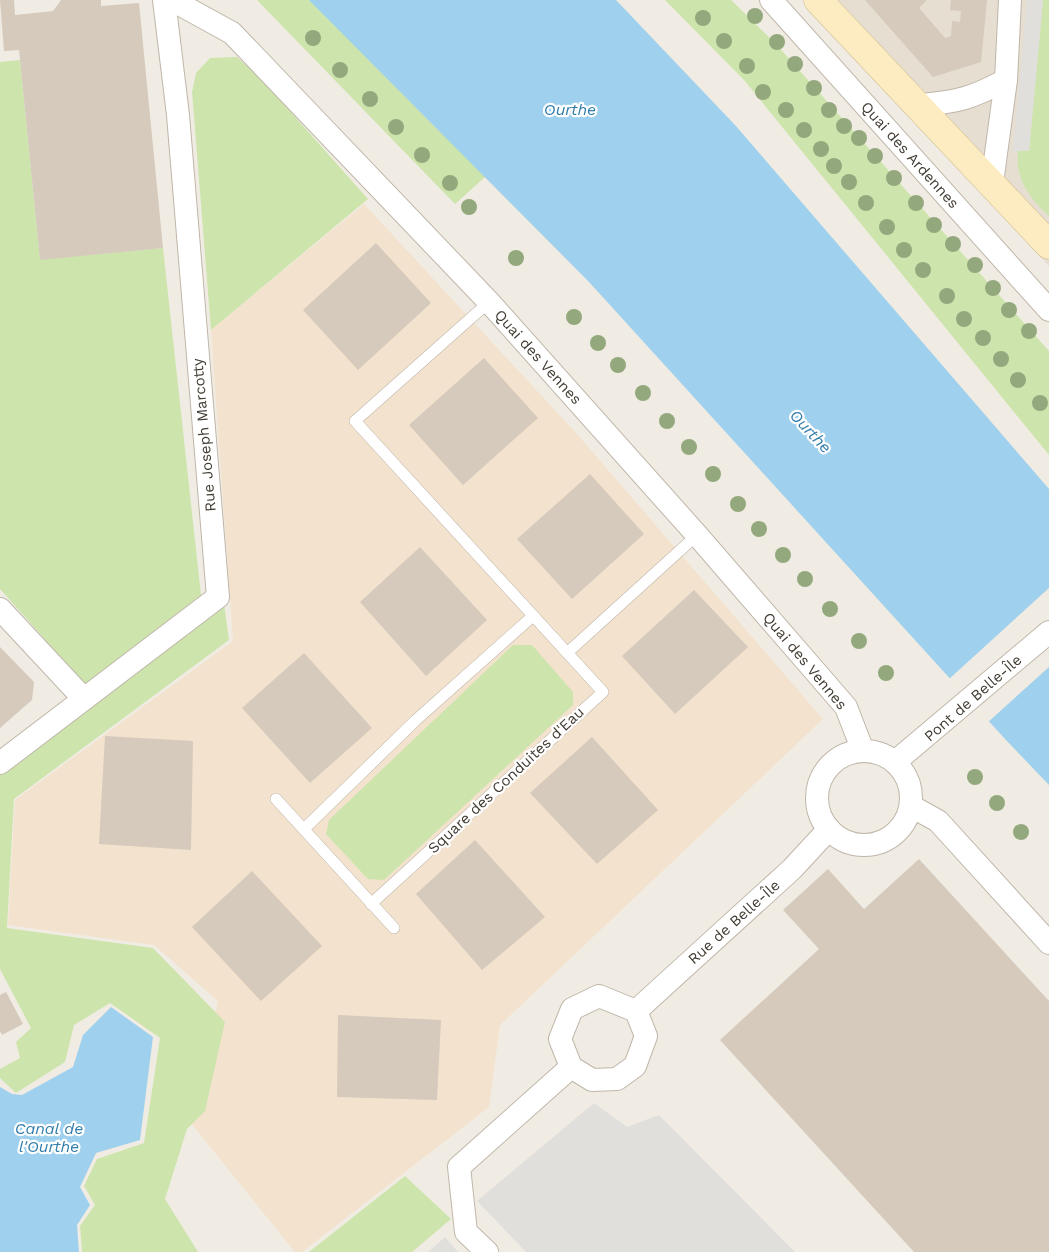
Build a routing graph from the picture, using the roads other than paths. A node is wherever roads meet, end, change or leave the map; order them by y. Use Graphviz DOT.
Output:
graph roads {
  1 [pos="164,0"];
  2 [pos="172,0"];
  3 [pos="771,0"];
  4 [pos="818,0"];
  5 [pos="1010,0"];
  6 [pos="1006,80"];
  7 [pos="920,106"];
  8 [pos="992,183"];
  9 [pos="1049,245"];
  10 [pos="489,302"];
  11 [pos="1049,310"];
  12 [pos="698,535"];
  13 [pos="0,609"];
  14 [pos="533,616"];
  15 [pos="1049,632"];
  16 [pos="567,653"];
  17 [pos="84,700"];
  18 [pos="863,751"];
  19 [pos="895,762"];
  20 [pos="0,763"];
  21 [pos="276,800"];
  22 [pos="911,806"];
  23 [pos="304,829"];
  24 [pos="829,830"];
  25 [pos="371,904"];
  26 [pos="394,928"];
  27 [pos="1049,943"];
  28 [pos="636,1011"];
  29 [pos="571,1067"];
  30 [pos="488,1252"];
  1 -- 17 [label="street, Rue Joseph Marcotty"];
  2 -- 10 [label="street, Quai des Vennes"];
  3 -- 11 [label="street, Quai des Ardennes"];
  4 -- 7 [label="main road"];
  5 -- 6 [label="street"];
  6 -- 7 [label="street"];
  6 -- 8 [label="street"];
  7 -- 8 [label="main road"];
  8 -- 9 [label="main road"];
  10 -- 12 [label="street, Quai des Vennes"];
  10 -- 14 [label="lane, Square des Conduites d'Eau"];
  12 -- 16 [label="lane"];
  12 -- 18 [label="street, Quai des Vennes"];
  13 -- 17 [label="street"];
  14 -- 16 [label="lane, Square des Conduites d'Eau"];
  14 -- 23 [label="lane"];
  15 -- 19 [label="street, Pont de Belle-Île"];
  16 -- 25 [label="lane, Square des Conduites d'Eau"];
  17 -- 20 [label="street, Rue Joseph Marcotty"];
  18 -- 19 [label="street"];
  18 -- 24 [label="street"];
  19 -- 22 [label="street"];
  21 -- 23 [label="lane"];
  22 -- 24 [label="street"];
  22 -- 27 [label="street"];
  23 -- 25 [label="lane"];
  24 -- 28 [label="street, Rue de Belle-Île"];
  25 -- 26 [label="lane"];
  28 -- 29 [label="street"];
  28 -- 29 [label="street"];
  29 -- 30 [label="street"];
}
